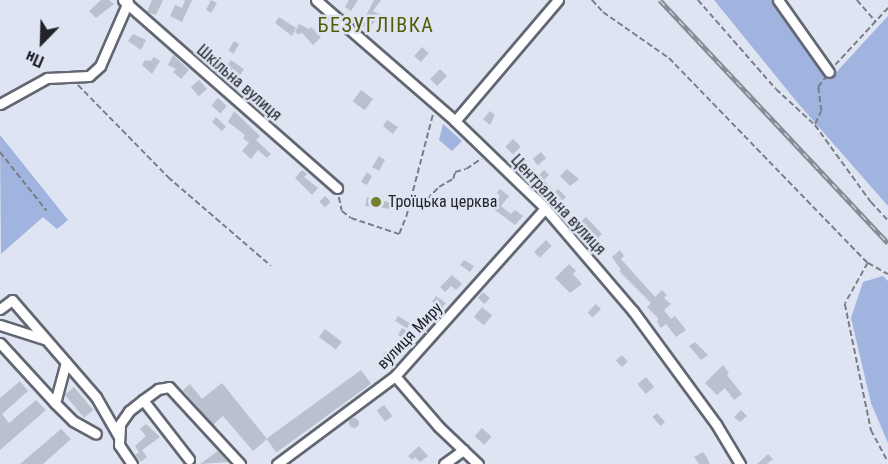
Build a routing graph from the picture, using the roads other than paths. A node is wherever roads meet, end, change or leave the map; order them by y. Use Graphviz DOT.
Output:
graph roads {
  1 [pos="316,0"];
  2 [pos="558,0"];
  3 [pos="778,0"];
  4 [pos="126,2"];
  5 [pos="830,72"];
  6 [pos="0,104"];
  7 [pos="455,121"];
  8 [pos="337,188"];
  9 [pos="545,208"];
  10 [pos="0,309"];
  11 [pos="0,326"];
  12 [pos="47,340"];
  13 [pos="0,343"];
  14 [pos="66,362"];
  15 [pos="395,376"];
  16 [pos="143,400"];
  17 [pos="55,403"];
  18 [pos="96,434"];
  19 [pos="119,437"];
  20 [pos="463,450"];
  21 [pos="189,459"];
  22 [pos="132,464"];
  23 [pos="240,464"];
  24 [pos="276,464"];
  25 [pos="444,464"];
  26 [pos="478,464"];
  27 [pos="740,464"];
  1 -- 7 [label="street, Центральна вулиця"];
  2 -- 7 [label="street"];
  3 -- 5 [label="street"];
  4 -- 6 [label="street"];
  4 -- 8 [label="street, Шкільна вулиця"];
  7 -- 9 [label="street, Центральна вулиця"];
  9 -- 15 [label="street, вулиця Миру"];
  9 -- 27 [label="street, Центральна вулиця"];
  10 -- 12 [label="street"];
  11 -- 12 [label="street"];
  12 -- 14 [label="street"];
  13 -- 17 [label="street"];
  14 -- 17 [label="street"];
  14 -- 19 [label="street"];
  15 -- 20 [label="street"];
  15 -- 24 [label="street, вулиця Миру"];
  16 -- 19 [label="street"];
  16 -- 21 [label="street"];
  16 -- 23 [label="street"];
  17 -- 18 [label="street"];
  19 -- 22 [label="street"];
  20 -- 25 [label="street"];
  20 -- 26 [label="street"];
}
